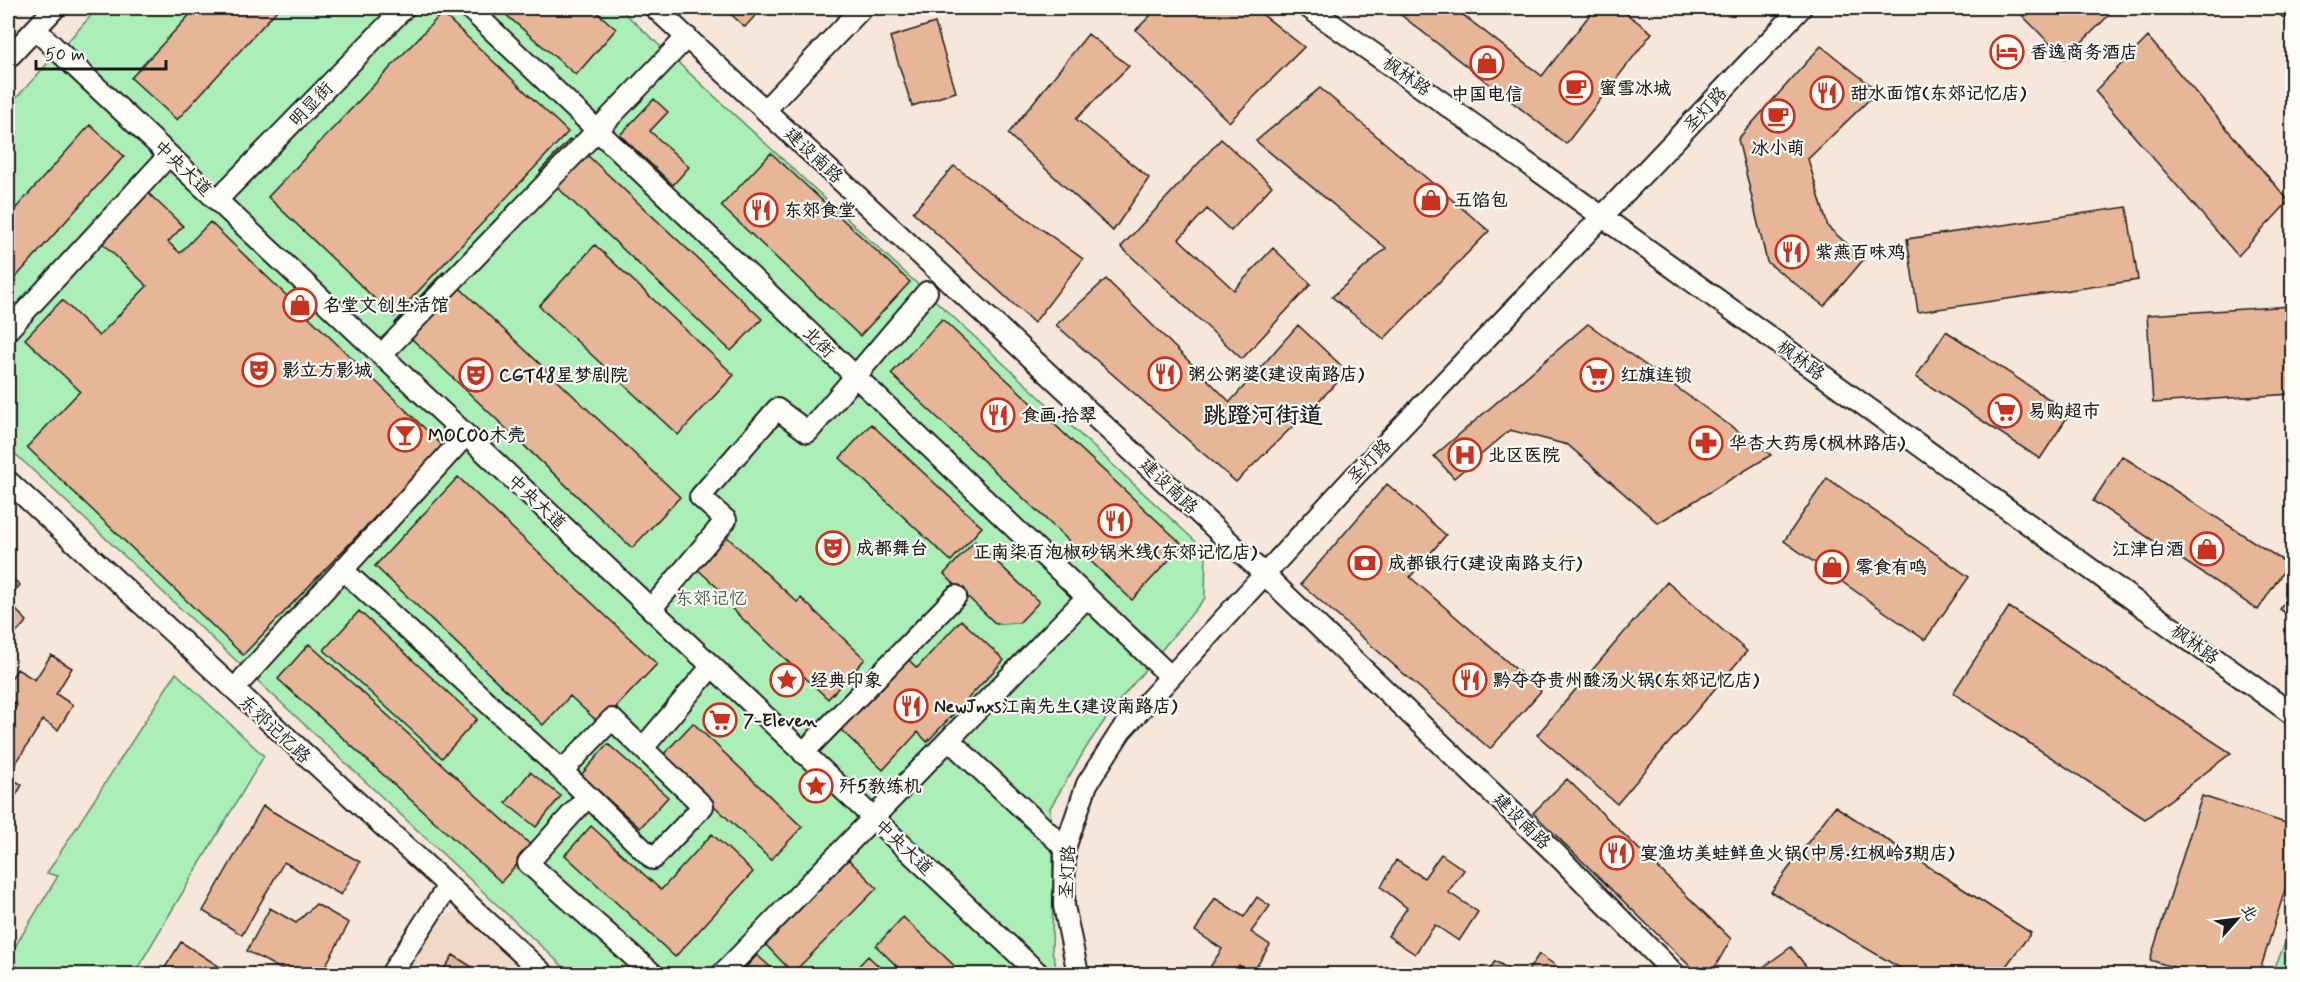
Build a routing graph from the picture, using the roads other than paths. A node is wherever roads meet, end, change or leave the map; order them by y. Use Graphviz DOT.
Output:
graph roads {
  1 [pos="55,8"];
  2 [pos="404,8"];
  3 [pos="469,8"];
  4 [pos="655,8"];
  5 [pos="862,8"];
  6 [pos="1309,8"];
  7 [pos="1801,8"];
  8 [pos="35,29"];
  9 [pos="687,37"];
  10 [pos="8,58"];
  11 [pos="765,110"];
  12 [pos="596,129"];
  13 [pos="169,155"];
  14 [pos="217,200"];
  15 [pos="1604,216"];
  16 [pos="927,292"];
  17 [pos="8,330"];
  18 [pos="381,355"];
  19 [pos="854,376"];
  20 [pos="466,435"];
  21 [pos="8,481"];
  22 [pos="343,570"];
  23 [pos="1265,575"];
  24 [pos="956,596"];
  25 [pos="1087,597"];
  26 [pos="651,609"];
  27 [pos="712,666"];
  28 [pos="1170,676"];
  29 [pos="243,679"];
  30 [pos="2292,714"];
  31 [pos="949,740"];
  32 [pos="643,748"];
  33 [pos="803,753"];
  34 [pos="562,771"];
  35 [pos="588,796"];
  36 [pos="873,818"];
  37 [pos="1065,848"];
  38 [pos="448,886"];
  39 [pos="391,975"];
  40 [pos="544,975"];
  41 [pos="653,975"];
  42 [pos="722,975"];
  43 [pos="1039,975"];
  44 [pos="1078,975"];
  45 [pos="1675,975"];
  1 -- 8 [label="street"];
  2 -- 14 [label="street, 明显街"];
  3 -- 12 [label="street, 北街"];
  4 -- 9 [label="street, 建设南路"];
  5 -- 11 [label="street"];
  6 -- 15 [label="street, 枫林路"];
  7 -- 15 [label="street, 圣灯路"];
  8 -- 10 [label="street"];
  8 -- 13 [label="street, 中央大道"];
  9 -- 11 [label="street, 建设南路"];
  9 -- 12 [label="street"];
  11 -- 23 [label="street, 建设南路"];
  12 -- 18 [label="street"];
  12 -- 19 [label="street, 北街"];
  13 -- 14 [label="street, 中央大道"];
  13 -- 17 [label="street"];
  14 -- 18 [label="street, 中央大道"];
  15 -- 23 [label="street, 圣灯路"];
  15 -- 30 [label="street, 枫林路"];
  16 -- 19 [label="street"];
  18 -- 20 [label="street, 中央大道"];
  19 -- 25 [label="street, 北街"];
  19 -- 26 [label="street"];
  20 -- 22 [label="street"];
  20 -- 26 [label="street, 中央大道"];
  21 -- 38 [label="street, 东郊记忆路"];
  22 -- 29 [label="street"];
  22 -- 34 [label="street"];
  23 -- 28 [label="street, 圣灯路"];
  23 -- 45 [label="street, 建设南路"];
  24 -- 33 [label="street"];
  25 -- 28 [label="street, 北街"];
  25 -- 31 [label="street"];
  26 -- 27 [label="street, 中央大道"];
  27 -- 32 [label="street"];
  27 -- 33 [label="street, 中央大道"];
  28 -- 37 [label="street, 圣灯路"];
  31 -- 36 [label="street"];
  31 -- 37 [label="street"];
  32 -- 34 [label="street"];
  32 -- 35 [label="street"];
  33 -- 36 [label="street, 中央大道"];
  34 -- 35 [label="street"];
  35 -- 41 [label="street"];
  36 -- 42 [label="street"];
  36 -- 43 [label="street, 中央大道"];
  37 -- 44 [label="street, 圣灯路"];
  38 -- 39 [label="street"];
  38 -- 40 [label="street, 东郊记忆路"];
}
